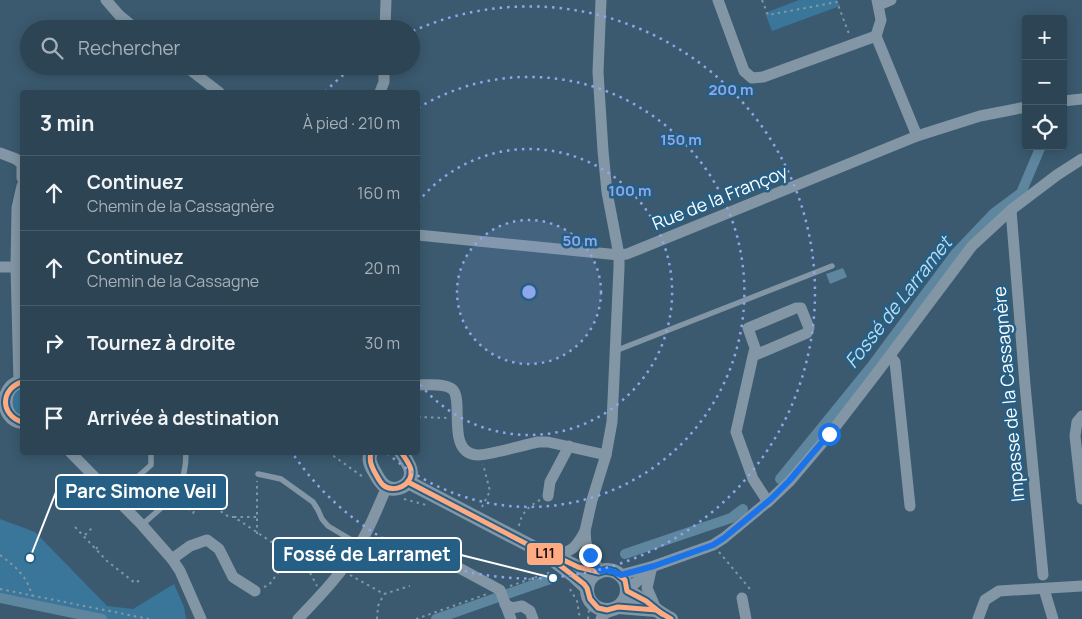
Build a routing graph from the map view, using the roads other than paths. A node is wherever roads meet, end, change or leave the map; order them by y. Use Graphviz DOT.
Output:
graph roads {
  1 [pos="106,0"];
  2 [pos="386,0"];
  3 [pos="601,0"];
  4 [pos="718,0"];
  5 [pos="891,0"];
  6 [pos="878,2"];
  7 [pos="125,20"];
  8 [pos="385,20"];
  9 [pos="876,36"];
  10 [pos="197,75"];
  11 [pos="384,75"];
  12 [pos="216,90"];
  13 [pos="381,90"];
  14 [pos="1082,99"];
  15 [pos="1067,101"];
  16 [pos="1022,108"];
  17 [pos="917,136"];
  18 [pos="0,153"];
  19 [pos="1082,159"];
  20 [pos="20,162"];
  21 [pos="20,195"];
  22 [pos="1011,210"];
  23 [pos="420,235"];
  24 [pos="619,255"];
  25 [pos="832,266"];
  26 [pos="0,267"];
  27 [pos="16,267"];
  28 [pos="20,301"];
  29 [pos="615,351"];
  30 [pos="753,356"];
  31 [pos="890,356"];
  32 [pos="20,382"];
  33 [pos="420,385"];
  34 [pos="2,408"];
  35 [pos="1082,416"];
  36 [pos="20,421"];
  37 [pos="569,446"];
  38 [pos="73,455"];
  39 [pos="151,455"];
  40 [pos="186,455"];
  41 [pos="368,455"];
  42 [pos="403,455"];
  43 [pos="606,455"];
  44 [pos="258,474"];
  45 [pos="408,482"];
  46 [pos="387,488"];
  47 [pos="548,496"];
  48 [pos="114,498"];
  49 [pos="1082,499"];
  50 [pos="768,502"];
  51 [pos="910,506"];
  52 [pos="142,525"];
  53 [pos="585,531"];
  54 [pos="360,545"];
  55 [pos="548,558"];
  56 [pos="172,559"];
  57 [pos="652,568"];
  58 [pos="599,571"];
  59 [pos="621,575"];
  60 [pos="1044,575"];
  61 [pos="1082,586"];
  62 [pos="255,590"];
  63 [pos="627,590"];
  64 [pos="1044,590"];
  65 [pos="588,594"];
  66 [pos="742,598"];
  67 [pos="193,603"];
  68 [pos="505,604"];
  69 [pos="616,608"];
  70 [pos="656,610"];
  71 [pos="197,619"];
  72 [pos="201,619"];
  73 [pos="298,619"];
  74 [pos="511,619"];
  75 [pos="533,619"];
  76 [pos="601,619"];
  77 [pos="671,619"];
  78 [pos="746,619"];
  79 [pos="978,619"];
  80 [pos="1053,619"];
  1 -- 7 [label="street"];
  2 -- 8 [label="street"];
  3 -- 24 [label="street"];
  4 -- 9 [label="street"];
  5 -- 6 [label="street"];
  6 -- 9 [label="street"];
  9 -- 17 [label="street"];
  10 -- 12 [label="street"];
  11 -- 13 [label="street"];
  14 -- 15 [label="street"];
  16 -- 17 [label="street, Rue de la Françoy"];
  17 -- 24 [label="street, Rue de la Françoy"];
  18 -- 20 [label="street"];
  19 -- 22 [label="street"];
  21 -- 27 [label="street"];
  22 -- 31 [label="street"];
  22 -- 60 [label="street, Impasse de la Cassagnère"];
  23 -- 24 [label="street, Rue de la Françoy"];
  24 -- 29 [label="street"];
  25 -- 29 [label="lane"];
  26 -- 27 [label="street"];
  27 -- 28 [label="street"];
  29 -- 43 [label="street"];
  30 -- 30 [label="street"];
  30 -- 50 [label="street"];
  31 -- 50 [label="street"];
  31 -- 51 [label="street"];
  32 -- 34 [label="street"];
  33 -- 37 [label="street"];
  34 -- 36 [label="street"];
  35 -- 49 [label="street"];
  37 -- 43 [label="street"];
  37 -- 47 [label="street"];
  38 -- 48 [label="street"];
  39 -- 48 [label="lane"];
  40 -- 52 [label="lane"];
  41 -- 46 [label="street"];
  42 -- 45 [label="street"];
  43 -- 53 [label="street"];
  44 -- 54 [label="lane"];
  45 -- 46 [label="street"];
  45 -- 55 [label="street"];
  46 -- 54 [label="street"];
  48 -- 52 [label="street"];
  50 -- 57 [label="street"];
  52 -- 56 [label="street"];
  53 -- 55 [label="street"];
  53 -- 58 [label="street"];
  54 -- 68 [label="street"];
  54 -- 73 [label="street"];
  55 -- 58 [label="street"];
  55 -- 65 [label="street"];
  56 -- 62 [label="street"];
  56 -- 67 [label="street"];
  57 -- 59 [label="street"];
  57 -- 63 [label="street"];
  57 -- 70 [label="street"];
  58 -- 59 [label="street"];
  58 -- 65 [label="street"];
  59 -- 63 [label="street"];
  61 -- 64 [label="street"];
  63 -- 69 [label="street"];
  63 -- 70 [label="street"];
  64 -- 79 [label="street"];
  64 -- 80 [label="street"];
  65 -- 69 [label="street"];
  66 -- 78 [label="street"];
  67 -- 71 [label="street"];
  67 -- 72 [label="street"];
  68 -- 74 [label="street"];
  68 -- 75 [label="street"];
  69 -- 70 [label="street"];
  69 -- 76 [label="street"];
  70 -- 77 [label="street"];
}
